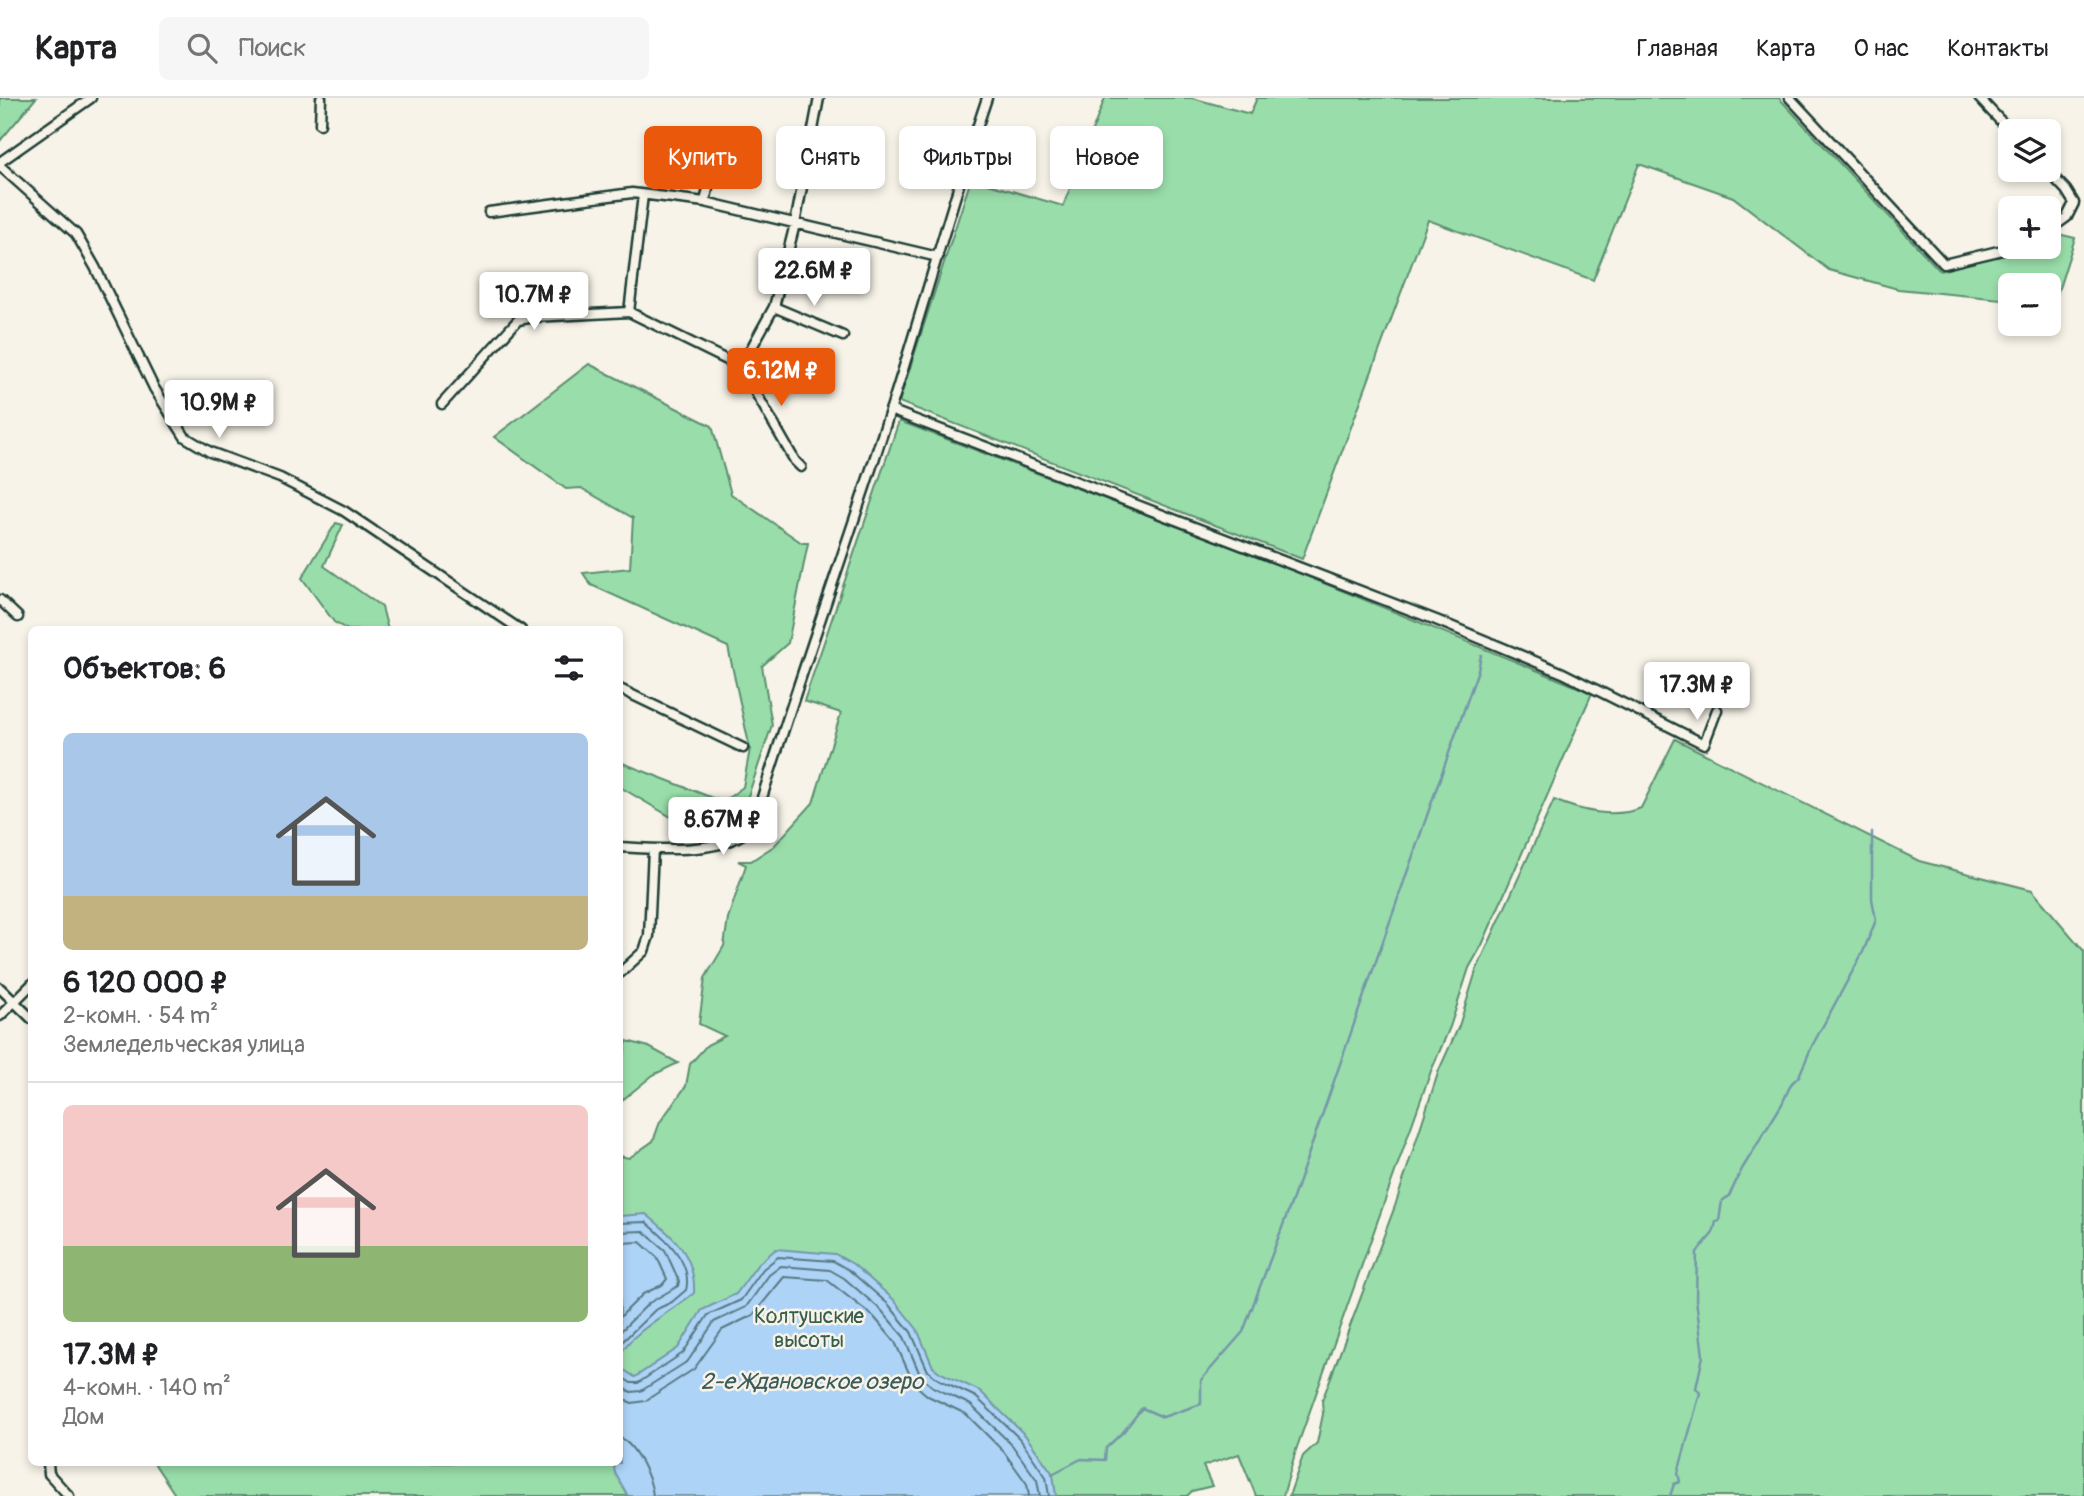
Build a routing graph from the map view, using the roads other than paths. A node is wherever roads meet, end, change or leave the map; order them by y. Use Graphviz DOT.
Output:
graph roads {
  1 [pos="91,98"];
  2 [pos="321,98"];
  3 [pos="819,98"];
  4 [pos="987,98"];
  5 [pos="1790,98"];
  6 [pos="1979,98"];
  7 [pos="1999,119"];
  8 [pos="320,124"];
  9 [pos="0,164"];
  10 [pos="2058,182"];
  11 [pos="708,189"];
  12 [pos="643,195"];
  13 [pos="705,202"];
  14 [pos="489,212"];
  15 [pos="2061,221"];
  16 [pos="795,224"];
  17 [pos="1998,251"];
  18 [pos="938,257"];
  19 [pos="774,307"];
  20 [pos="629,312"];
  21 [pos="843,336"];
  22 [pos="741,367"];
  23 [pos="442,404"];
  24 [pos="890,410"];
  25 [pos="801,467"];
  26 [pos="0,600"];
  27 [pos="18,617"];
  28 [pos="515,626"];
  29 [pos="623,690"];
  30 [pos="1717,710"];
  31 [pos="743,748"];
  32 [pos="623,847"];
  33 [pos="653,849"];
  34 [pos="623,970"];
  35 [pos="0,988"];
  36 [pos="28,988"];
  37 [pos="14,1002"];
  38 [pos="28,1014"];
  39 [pos="0,1016"];
  40 [pos="48,1466"];
  41 [pos="69,1496"];
  1 -- 9 [label="street"];
  2 -- 8 [label="street"];
  3 -- 16 [label="street"];
  4 -- 18 [label="street"];
  5 -- 17 [label="street"];
  6 -- 7 [label="street"];
  9 -- 28 [label="street"];
  10 -- 15 [label="street"];
  11 -- 13 [label="street"];
  12 -- 13 [label="street"];
  12 -- 14 [label="street"];
  12 -- 20 [label="street"];
  13 -- 16 [label="street"];
  16 -- 18 [label="street"];
  16 -- 19 [label="street"];
  18 -- 24 [label="street"];
  19 -- 21 [label="street"];
  19 -- 22 [label="street"];
  20 -- 22 [label="street"];
  20 -- 23 [label="street"];
  22 -- 25 [label="street"];
  24 -- 30 [label="street"];
  24 -- 33 [label="street"];
  26 -- 27 [label="street"];
  29 -- 31 [label="street"];
  32 -- 33 [label="street"];
  33 -- 34 [label="street"];
  35 -- 37 [label="street"];
  36 -- 37 [label="street"];
  37 -- 38 [label="street"];
  37 -- 39 [label="street"];
  40 -- 41 [label="street"];
}
